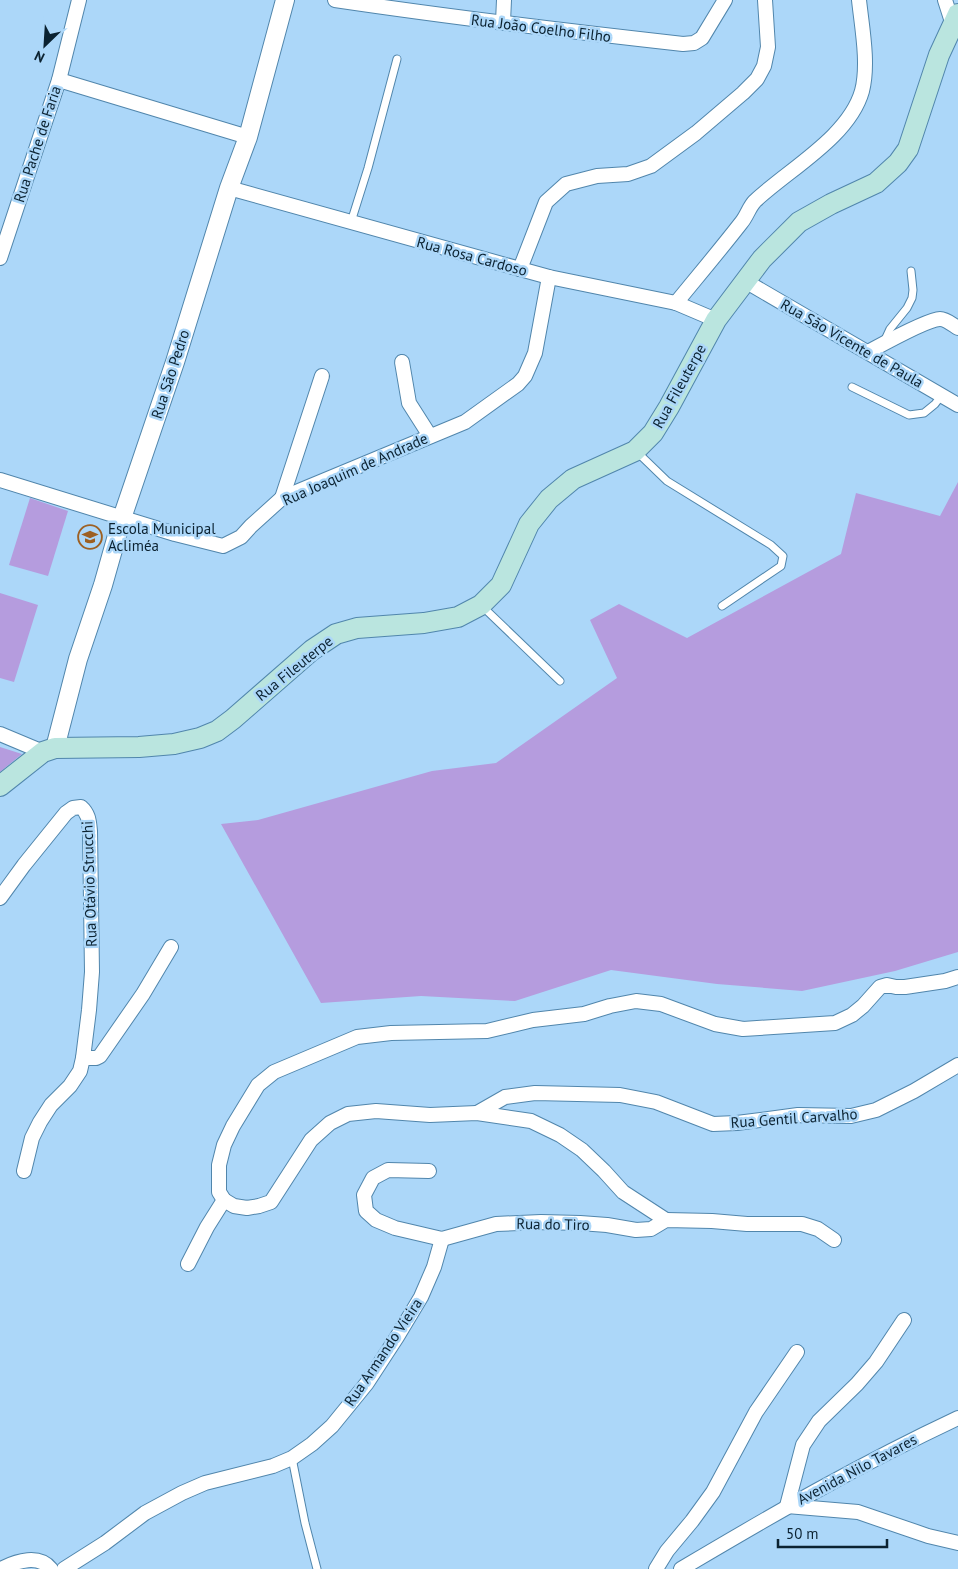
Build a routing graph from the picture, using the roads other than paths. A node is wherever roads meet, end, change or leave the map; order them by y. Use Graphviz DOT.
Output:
graph roads {
  1 [pos="79,0"];
  2 [pos="285,0"];
  3 [pos="335,0"];
  4 [pos="504,0"];
  5 [pos="725,0"];
  6 [pos="765,0"];
  7 [pos="859,0"];
  8 [pos="945,0"];
  9 [pos="956,19"];
  10 [pos="503,22"];
  11 [pos="397,59"];
  12 [pos="58,80"];
  13 [pos="248,137"];
  14 [pos="229,188"];
  15 [pos="351,223"];
  16 [pos="0,258"];
  17 [pos="520,269"];
  18 [pos="911,271"];
  19 [pos="549,276"];
  20 [pos="745,280"];
  21 [pos="676,303"];
  22 [pos="716,320"];
  23 [pos="958,328"];
  24 [pos="882,344"];
  25 [pos="868,352"];
  26 [pos="402,362"];
  27 [pos="322,376"];
  28 [pos="852,387"];
  29 [pos="941,396"];
  30 [pos="958,405"];
  31 [pos="430,436"];
  32 [pos="635,451"];
  33 [pos="0,480"];
  34 [pos="282,498"];
  35 [pos="122,518"];
  36 [pos="480,605"];
  37 [pos="722,606"];
  38 [pos="560,681"];
  39 [pos="0,734"];
  40 [pos="49,750"];
  41 [pos="0,786"];
  42 [pos="0,898"];
  43 [pos="171,947"];
  44 [pos="958,977"];
  45 [pos="83,1058"];
  46 [pos="958,1065"];
  47 [pos="477,1113"];
  48 [pos="24,1170"];
  49 [pos="429,1171"];
  50 [pos="224,1200"];
  51 [pos="666,1220"];
  52 [pos="442,1239"];
  53 [pos="834,1240"];
  54 [pos="188,1264"];
  55 [pos="904,1320"];
  56 [pos="797,1352"];
  57 [pos="958,1418"];
  58 [pos="292,1458"];
  59 [pos="787,1506"];
  60 [pos="958,1542"];
  61 [pos="2,1566"];
  62 [pos="51,1569"];
  63 [pos="64,1569"];
  64 [pos="317,1569"];
  65 [pos="656,1569"];
  66 [pos="681,1569"];
  1 -- 12 [label="street, Rua Pache de Faria"];
  2 -- 13 [label="street, Rua São Pedro"];
  3 -- 10 [label="street, Rua João Coelho Filho"];
  4 -- 10 [label="street"];
  5 -- 10 [label="street, Rua João Coelho Filho"];
  6 -- 17 [label="street"];
  7 -- 21 [label="street"];
  8 -- 9 [label="street"];
  9 -- 20 [label="main road, Rua Fileuterpe"];
  11 -- 15 [label="lane"];
  12 -- 13 [label="street"];
  12 -- 16 [label="street, Rua Pache de Faria"];
  13 -- 14 [label="street, Rua São Pedro"];
  14 -- 15 [label="street, Rua Rosa Cardoso"];
  14 -- 35 [label="street, Rua São Pedro"];
  15 -- 17 [label="street, Rua Rosa Cardoso"];
  17 -- 19 [label="street, Rua Rosa Cardoso"];
  18 -- 24 [label="lane"];
  19 -- 21 [label="street, Rua Rosa Cardoso"];
  19 -- 31 [label="street, Rua Joaquim de Andrade"];
  20 -- 22 [label="main road, Rua Fileuterpe"];
  20 -- 25 [label="street, Rua São Vicente de Paula"];
  21 -- 22 [label="street, Rua Rosa Cardoso"];
  22 -- 32 [label="main road, Rua Fileuterpe"];
  23 -- 24 [label="street"];
  24 -- 25 [label="street"];
  25 -- 29 [label="street, Rua São Vicente de Paula"];
  26 -- 31 [label="street"];
  27 -- 34 [label="street"];
  28 -- 29 [label="lane"];
  29 -- 30 [label="street, Rua São Vicente de Paula"];
  31 -- 34 [label="street, Rua Joaquim de Andrade"];
  32 -- 36 [label="main road, Rua Fileuterpe"];
  32 -- 37 [label="lane"];
  33 -- 35 [label="street, Rua Joaquim de Andrade"];
  34 -- 35 [label="street, Rua Joaquim de Andrade"];
  35 -- 40 [label="street, Rua São Pedro"];
  36 -- 38 [label="lane"];
  36 -- 40 [label="main road, Rua Fileuterpe"];
  39 -- 40 [label="street"];
  40 -- 41 [label="main road"];
  42 -- 45 [label="street, Rua Otávio Strucchi"];
  43 -- 45 [label="street"];
  44 -- 50 [label="street"];
  45 -- 48 [label="street, Rua Otávio Strucchi"];
  46 -- 47 [label="street, Rua Gentil Carvalho"];
  47 -- 50 [label="street"];
  47 -- 51 [label="street"];
  49 -- 52 [label="street, Rua do Tiro"];
  50 -- 54 [label="street"];
  51 -- 52 [label="street, Rua do Tiro"];
  51 -- 53 [label="street, Rua do Tiro"];
  52 -- 58 [label="street, Rua Armando Vieira"];
  55 -- 59 [label="street"];
  56 -- 65 [label="street"];
  57 -- 59 [label="street, Avenida Nilo Tavares"];
  58 -- 63 [label="street, Rua Armando Vieira"];
  58 -- 64 [label="lane"];
  59 -- 60 [label="street"];
  59 -- 66 [label="street, Avenida Nilo Tavares"];
  61 -- 62 [label="street"];
}
